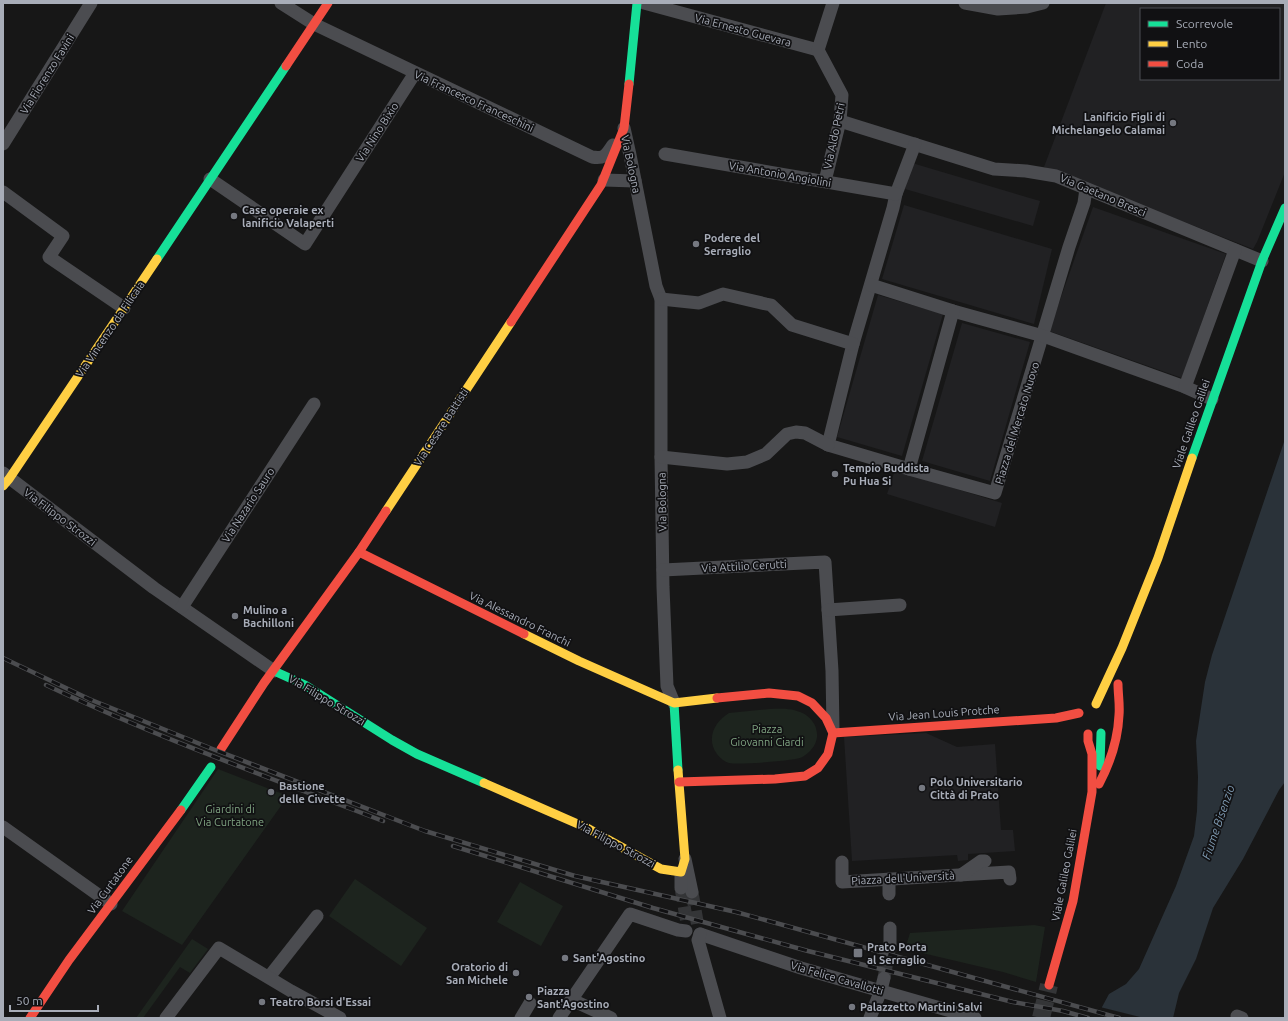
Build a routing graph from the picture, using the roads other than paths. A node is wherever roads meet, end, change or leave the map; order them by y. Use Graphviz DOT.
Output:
graph roads {
  1 [pos="91,3"];
  2 [pos="281,3"];
  3 [pos="328,3"];
  4 [pos="637,3"];
  5 [pos="644,3"];
  6 [pos="833,3"];
  7 [pos="966,3"];
  8 [pos="1043,3"];
  9 [pos="314,24"];
  10 [pos="818,50"];
  11 [pos="415,73"];
  12 [pos="840,121"];
  13 [pos="624,128"];
  14 [pos="3,144"];
  15 [pos="914,144"];
  16 [pos="664,154"];
  17 [pos="210,179"];
  18 [pos="604,180"];
  19 [pos="635,181"];
  20 [pos="825,181"];
  21 [pos="1086,189"];
  22 [pos="3,192"];
  23 [pos="896,194"];
  24 [pos="1285,208"];
  25 [pos="1235,250"];
  26 [pos="1262,261"];
  27 [pos="871,285"];
  28 [pos="660,299"];
  29 [pos="124,308"];
  30 [pos="953,311"];
  31 [pos="1044,336"];
  32 [pos="853,344"];
  33 [pos="1185,387"];
  34 [pos="1212,398"];
  35 [pos="314,404"];
  36 [pos="828,445"];
  37 [pos="661,457"];
  38 [pos="908,469"];
  39 [pos="5,480"];
  40 [pos="359,552"];
  41 [pos="663,570"];
  42 [pos="900,605"];
  43 [pos="182,607"];
  44 [pos="828,610"];
  45 [pos="1122,648"];
  46 [pos="274,671"];
  47 [pos="1118,684"];
  48 [pos="674,703"];
  49 [pos="1094,706"];
  50 [pos="1056,718"];
  51 [pos="1080,728"];
  52 [pos="833,733"];
  53 [pos="221,749"];
  54 [pos="211,767"];
  55 [pos="679,782"];
  56 [pos="1099,784"];
  57 [pos="1092,792"];
  58 [pos="3,827"];
  59 [pos="985,861"];
  60 [pos="842,862"];
  61 [pos="683,866"];
  62 [pos="961,875"];
  63 [pos="889,879"];
  64 [pos="1010,879"];
  65 [pos="687,890"];
  66 [pos="889,894"];
  67 [pos="111,904"];
  68 [pos="317,916"];
  69 [pos="890,928"];
  70 [pos="694,931"];
  71 [pos="890,946"];
  72 [pos="269,977"];
  73 [pos="882,984"];
  74 [pos="1049,985"];
  75 [pos="530,1003"];
  76 [pos="566,1008"];
  77 [pos="609,1017"];
  78 [pos="30,1018"];
  79 [pos="166,1018"];
  80 [pos="340,1018"];
  81 [pos="521,1018"];
  82 [pos="720,1018"];
  83 [pos="870,1018"];
  84 [pos="975,1018"];
  1 -- 14 [label="street, Via Fiorenzo Favini"];
  2 -- 9 [label="street, Via Francesco Franceschini"];
  3 -- 9 [label="street, Via Vincenzo da Filicaia"];
  4 -- 13 [label="street, Via Bologna"];
  5 -- 10 [label="street, Via Ernesto Guevara"];
  6 -- 10 [label="street"];
  7 -- 8 [label="street"];
  9 -- 11 [label="street, Via Francesco Franceschini"];
  9 -- 17 [label="street, Via Vincenzo da Filicaia"];
  10 -- 12 [label="street, Via Aldo Petri"];
  11 -- 13 [label="street, Via Francesco Franceschini"];
  11 -- 17 [label="street, Via Nino Bixio"];
  12 -- 15 [label="street, Via Gaetano Bresci"];
  12 -- 20 [label="street, Via Aldo Petri"];
  13 -- 18 [label="street, Via Cesare Battisti"];
  13 -- 19 [label="street, Via Bologna"];
  15 -- 21 [label="street, Via Gaetano Bresci"];
  15 -- 23 [label="street"];
  16 -- 20 [label="street, Via Antonio Angiolini"];
  17 -- 29 [label="street, Via Vincenzo da Filicaia"];
  18 -- 19 [label="street"];
  18 -- 40 [label="street, Via Cesare Battisti"];
  19 -- 28 [label="street, Via Bologna"];
  20 -- 23 [label="street, Via Antonio Angiolini"];
  21 -- 25 [label="street, Via Gaetano Bresci"];
  21 -- 31 [label="street, Piazza del Mercato Nuovo"];
  22 -- 29 [label="street"];
  23 -- 27 [label="street"];
  24 -- 26 [label="street, Viale Galileo Galilei"];
  25 -- 26 [label="street, Via Gaetano Bresci"];
  25 -- 33 [label="street"];
  26 -- 34 [label="street, Viale Galileo Galilei"];
  27 -- 30 [label="street"];
  27 -- 32 [label="street"];
  28 -- 32 [label="street"];
  28 -- 37 [label="street, Via Bologna"];
  29 -- 39 [label="street, Via Vincenzo da Filicaia"];
  30 -- 31 [label="street"];
  30 -- 38 [label="street"];
  31 -- 33 [label="street"];
  31 -- 38 [label="street, Piazza del Mercato Nuovo"];
  32 -- 36 [label="street"];
  33 -- 34 [label="street"];
  34 -- 45 [label="street, Viale Galileo Galilei"];
  35 -- 43 [label="street, Via Nazario Sauro"];
  36 -- 37 [label="street, Piazza del Mercato Nuovo"];
  36 -- 38 [label="street, Piazza del Mercato Nuovo"];
  37 -- 41 [label="street, Via Bologna"];
  39 -- 43 [label="street, Via Filippo Strozzi"];
  40 -- 46 [label="street, Via Cesare Battisti"];
  40 -- 48 [label="street, Via Alessandro Franchi"];
  41 -- 44 [label="street, Via Attilio Cerutti"];
  41 -- 48 [label="street, Via Bologna"];
  42 -- 44 [label="street"];
  43 -- 46 [label="street, Via Filippo Strozzi"];
  44 -- 52 [label="street"];
  45 -- 47 [label="street"];
  45 -- 49 [label="street"];
  46 -- 53 [label="street"];
  46 -- 61 [label="street, Via Filippo Strozzi"];
  47 -- 49 [label="street"];
  47 -- 56 [label="street"];
  48 -- 52 [label="street"];
  48 -- 55 [label="street"];
  49 -- 50 [label="street"];
  49 -- 51 [label="street"];
  50 -- 51 [label="street"];
  50 -- 52 [label="street, Via Jean Louis Protche"];
  51 -- 56 [label="street"];
  51 -- 57 [label="street, Viale Galileo Galilei"];
  52 -- 55 [label="street"];
  54 -- 67 [label="street, Via Curtatone"];
  55 -- 61 [label="street"];
  56 -- 57 [label="street"];
  57 -- 74 [label="street, Viale Galileo Galilei"];
  58 -- 67 [label="street"];
  59 -- 62 [label="street, Piazza dell'Università"];
  60 -- 63 [label="street, Piazza dell'Università"];
  61 -- 65 [label="street"];
  62 -- 63 [label="street, Piazza dell'Università"];
  62 -- 64 [label="street, Piazza dell'Università"];
  63 -- 66 [label="street"];
  67 -- 78 [label="street, Via Curtatone"];
  68 -- 72 [label="street"];
  69 -- 71 [label="street"];
  70 -- 73 [label="street, Via Felice Cavallotti"];
  70 -- 76 [label="street, Via Felice Cavallotti"];
  70 -- 82 [label="street"];
  72 -- 79 [label="street"];
  72 -- 80 [label="street"];
  73 -- 83 [label="street"];
  73 -- 84 [label="street, Via Felice Cavallotti"];
  75 -- 81 [label="street"];
  76 -- 77 [label="street"];
}
